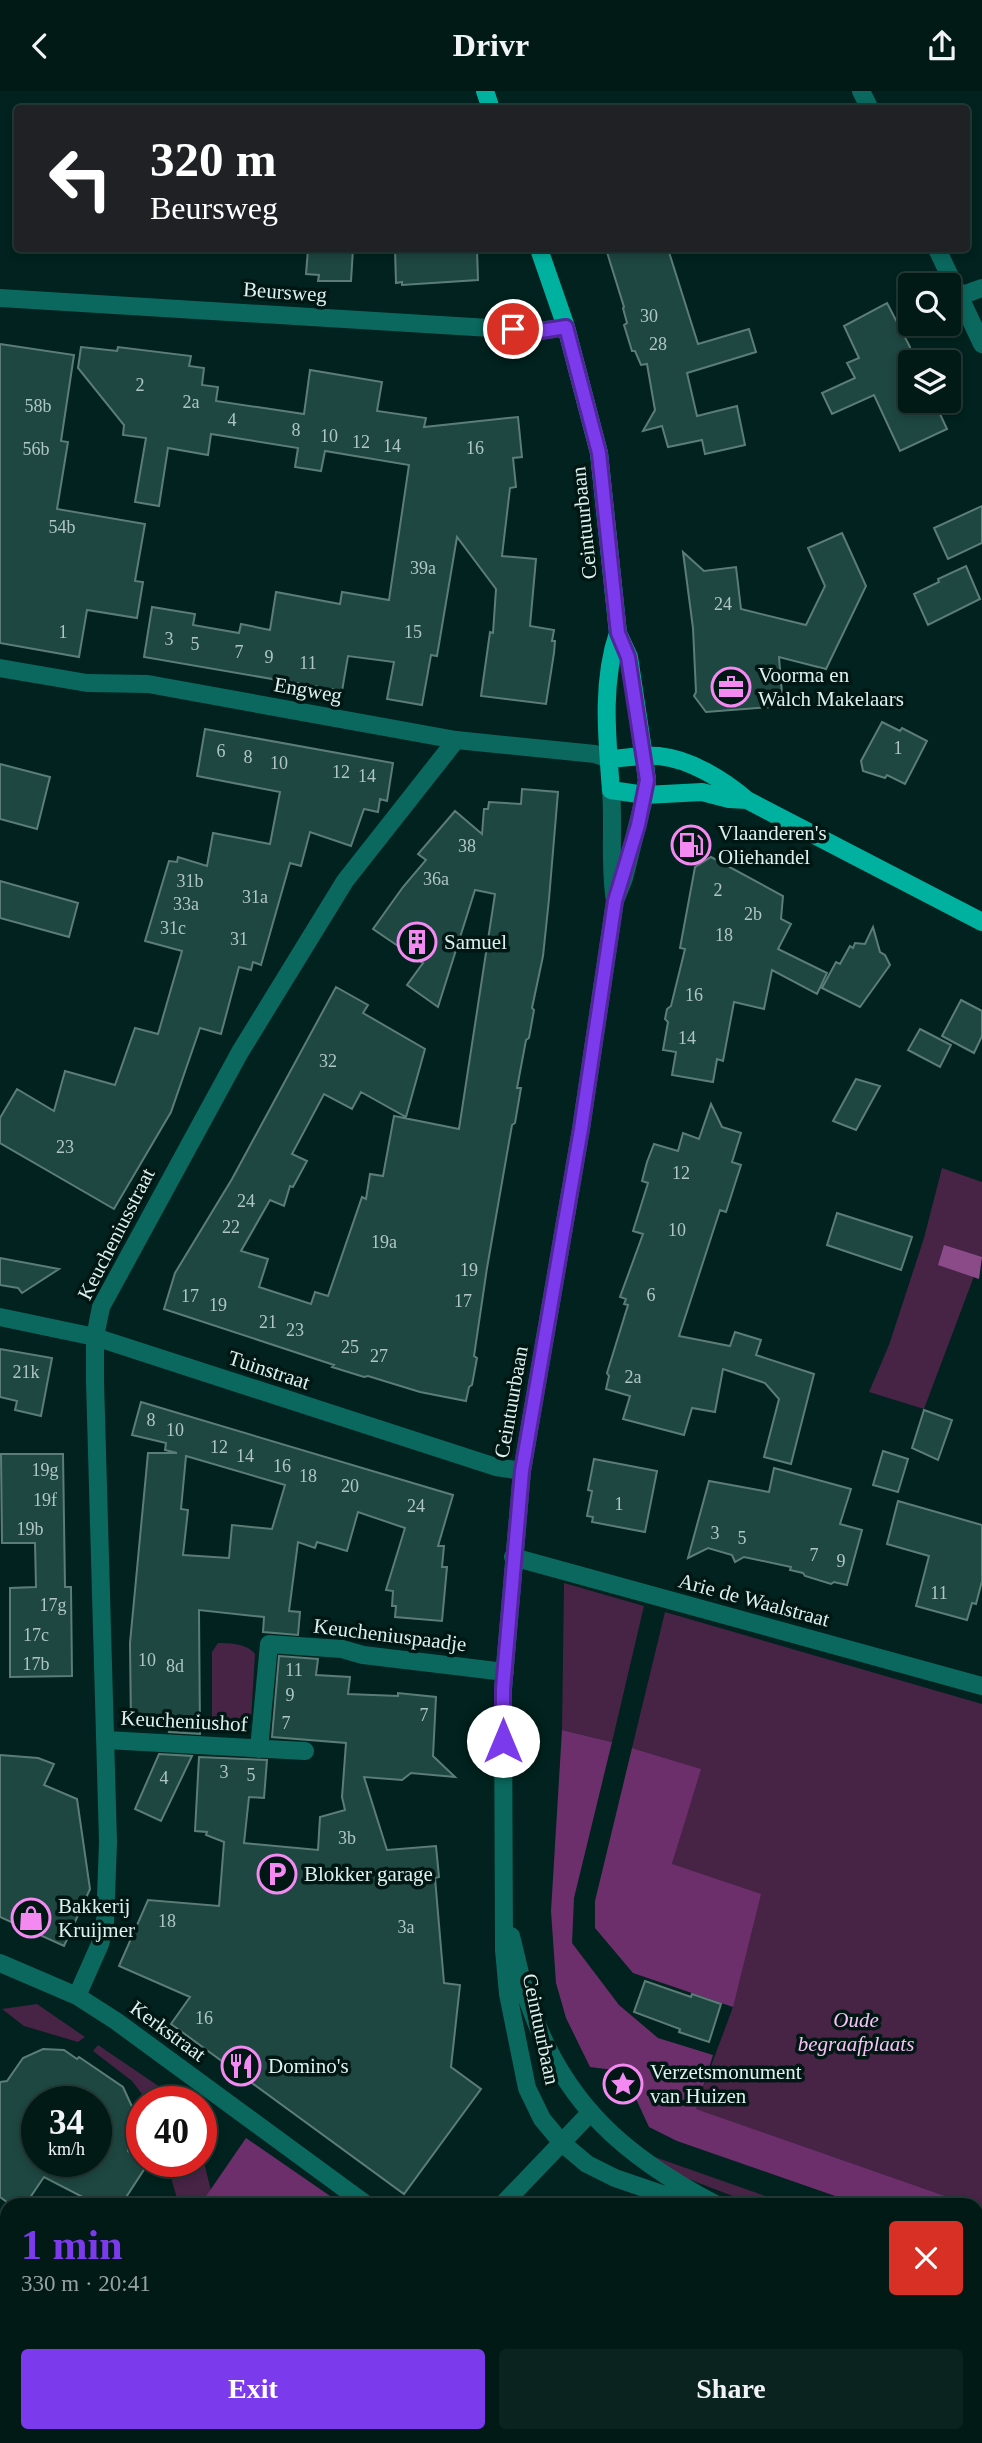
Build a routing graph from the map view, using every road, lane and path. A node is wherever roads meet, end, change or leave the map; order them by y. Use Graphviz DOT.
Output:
graph roads {
  1 [pos="540,252"];
  2 [pos="938,252"];
  3 [pos="949,273"];
  4 [pos="982,288"];
  5 [pos="961,296"];
  6 [pos="0,298"];
  7 [pos="961,298"];
  8 [pos="566,327"];
  9 [pos="982,344"];
  10 [pos="618,633"];
  11 [pos="0,668"];
  12 [pos="456,740"];
  13 [pos="644,757"];
  14 [pos="609,759"];
  15 [pos="611,790"];
  16 [pos="645,795"];
  17 [pos="747,800"];
  18 [pos="615,901"];
  19 [pos="982,922"];
  20 [pos="0,1318"];
  21 [pos="95,1337"];
  22 [pos="522,1471"];
  23 [pos="513,1557"];
  24 [pos="269,1644"];
  25 [pos="505,1672"];
  26 [pos="982,1686"];
  27 [pos="106,1740"];
  28 [pos="259,1749"];
  29 [pos="305,1751"];
  30 [pos="505,1915"];
  31 [pos="0,1963"];
  32 [pos="77,1996"];
  33 [pos="592,2112"];
  34 [pos="562,2143"];
  35 [pos="357,2198"];
  36 [pos="509,2198"];
  37 [pos="674,2198"];
  38 [pos="704,2198"];
  1 -- 8 [label="main road, Ceintuurbaan"];
  2 -- 3 [label="street"];
  4 -- 5 [label="street"];
  6 -- 8 [label="street, Beursweg"];
  7 -- 9 [label="street"];
  8 -- 10 [label="main road, Ceintuurbaan"];
  10 -- 13 [label="main road, Ceintuurbaan"];
  10 -- 14 [label="main road, Ceintuurbaan"];
  11 -- 12 [label="street, Engweg"];
  12 -- 14 [label="street, Engweg"];
  12 -- 21 [label="street, Keucheniusstraat"];
  13 -- 14 [label="main road"];
  13 -- 16 [label="main road, Ceintuurbaan"];
  13 -- 17 [label="main road"];
  14 -- 15 [label="main road, Ceintuurbaan"];
  15 -- 16 [label="main road"];
  15 -- 18 [label="street, Ceintuurbaan"];
  16 -- 17 [label="main road"];
  16 -- 18 [label="street, Ceintuurbaan"];
  17 -- 19 [label="main road"];
  18 -- 22 [label="street, Ceintuurbaan"];
  20 -- 21 [label="street, Tuinstraat"];
  21 -- 22 [label="street, Tuinstraat"];
  21 -- 27 [label="street, Keucheniusstraat"];
  22 -- 23 [label="street, Ceintuurbaan"];
  23 -- 25 [label="street, Ceintuurbaan"];
  23 -- 26 [label="street, Arie de Waalstraat"];
  24 -- 25 [label="street, Keucheniuspaadje"];
  24 -- 28 [label="street, Keucheniushof"];
  25 -- 30 [label="street, Ceintuurbaan"];
  27 -- 28 [label="street, Keucheniushof"];
  27 -- 32 [label="street, Keucheniusstraat"];
  28 -- 29 [label="street, Keucheniushof"];
  30 -- 33 [label="street, Ceintuurbaan"];
  30 -- 34 [label="street, Ceintuurbaan"];
  31 -- 32 [label="street, Kerkstraat"];
  32 -- 35 [label="street, Kerkstraat"];
  33 -- 34 [label="street"];
  33 -- 38 [label="street, Ceintuurbaan"];
  34 -- 36 [label="street"];
  34 -- 37 [label="street, Ceintuurbaan"];
}
